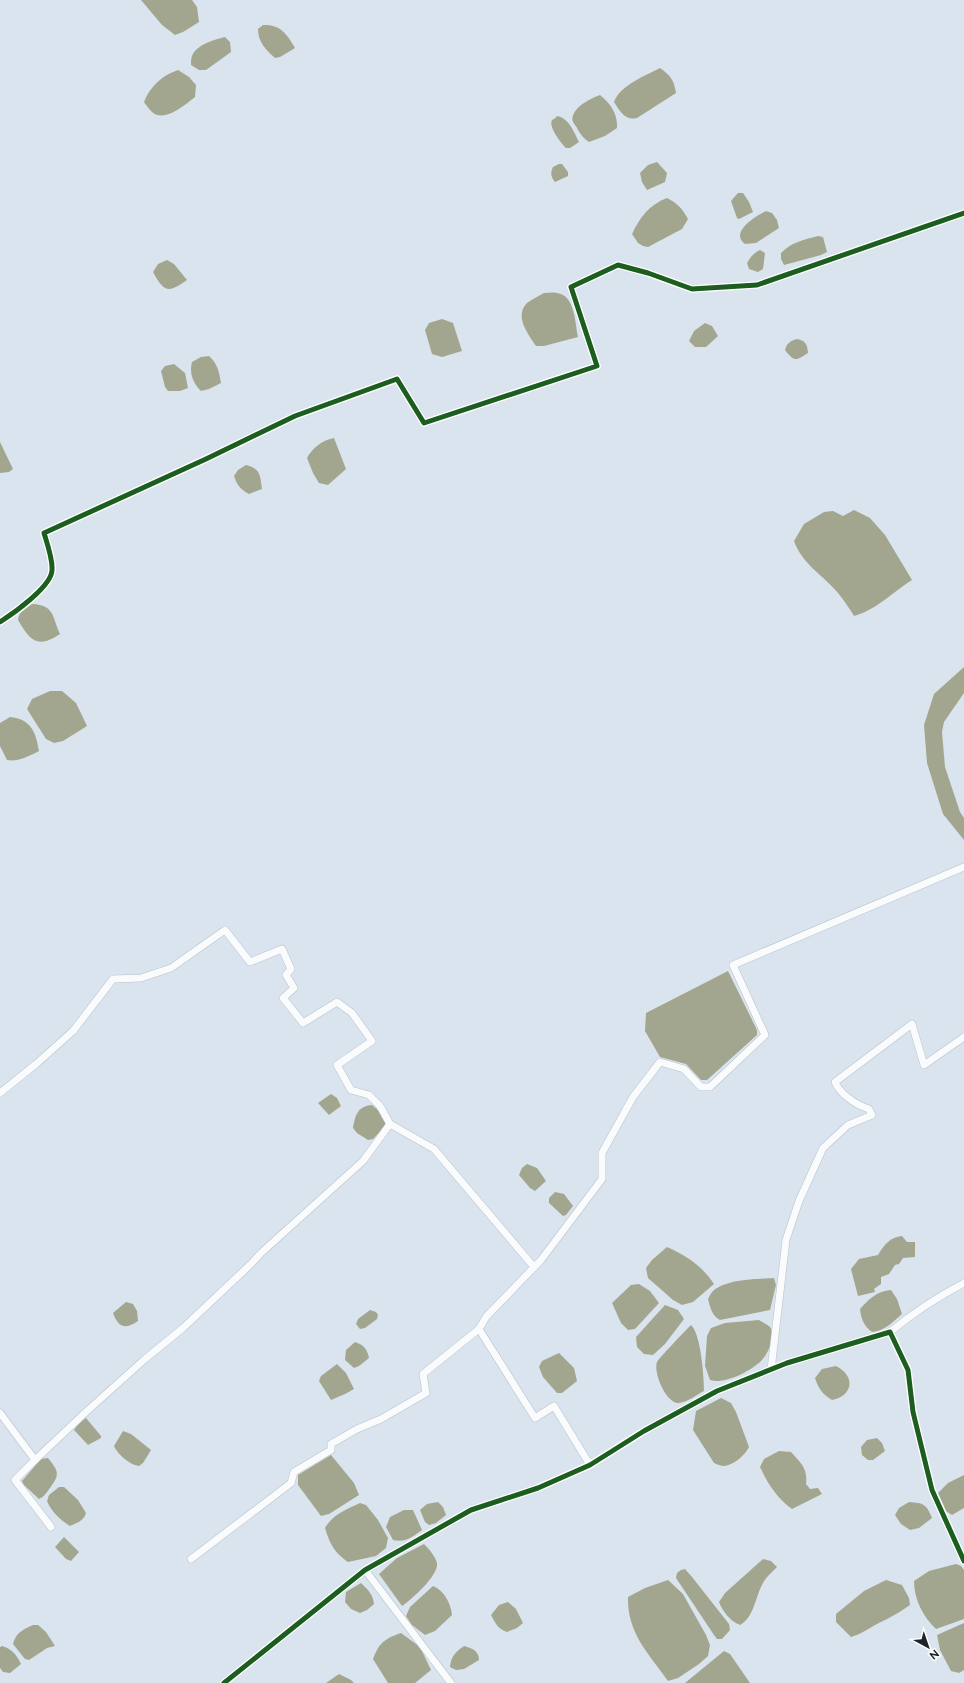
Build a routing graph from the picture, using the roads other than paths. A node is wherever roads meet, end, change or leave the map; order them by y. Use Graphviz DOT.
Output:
graph roads {
  1 [pos="964,213"];
  2 [pos="0,622"];
  3 [pos="964,867"];
  4 [pos="964,1038"];
  5 [pos="0,1093"];
  6 [pos="390,1124"];
  7 [pos="534,1268"];
  8 [pos="964,1284"];
  9 [pos="479,1329"];
  10 [pos="890,1332"];
  11 [pos="771,1370"];
  12 [pos="0,1413"];
  13 [pos="35,1460"];
  14 [pos="590,1465"];
  15 [pos="51,1527"];
  16 [pos="191,1559"];
  17 [pos="964,1561"];
  18 [pos="365,1570"];
  19 [pos="224,1683"];
  20 [pos="451,1683"];
  1 -- 2 [label="street"];
  3 -- 7 [label="street"];
  4 -- 11 [label="street"];
  5 -- 6 [label="street"];
  6 -- 7 [label="street"];
  6 -- 13 [label="street"];
  7 -- 9 [label="street"];
  8 -- 10 [label="street"];
  9 -- 14 [label="street"];
  9 -- 16 [label="street"];
  10 -- 11 [label="street"];
  10 -- 17 [label="street"];
  11 -- 14 [label="street"];
  12 -- 13 [label="street"];
  13 -- 15 [label="street"];
  14 -- 18 [label="street"];
  18 -- 19 [label="street"];
  18 -- 20 [label="street"];
}
